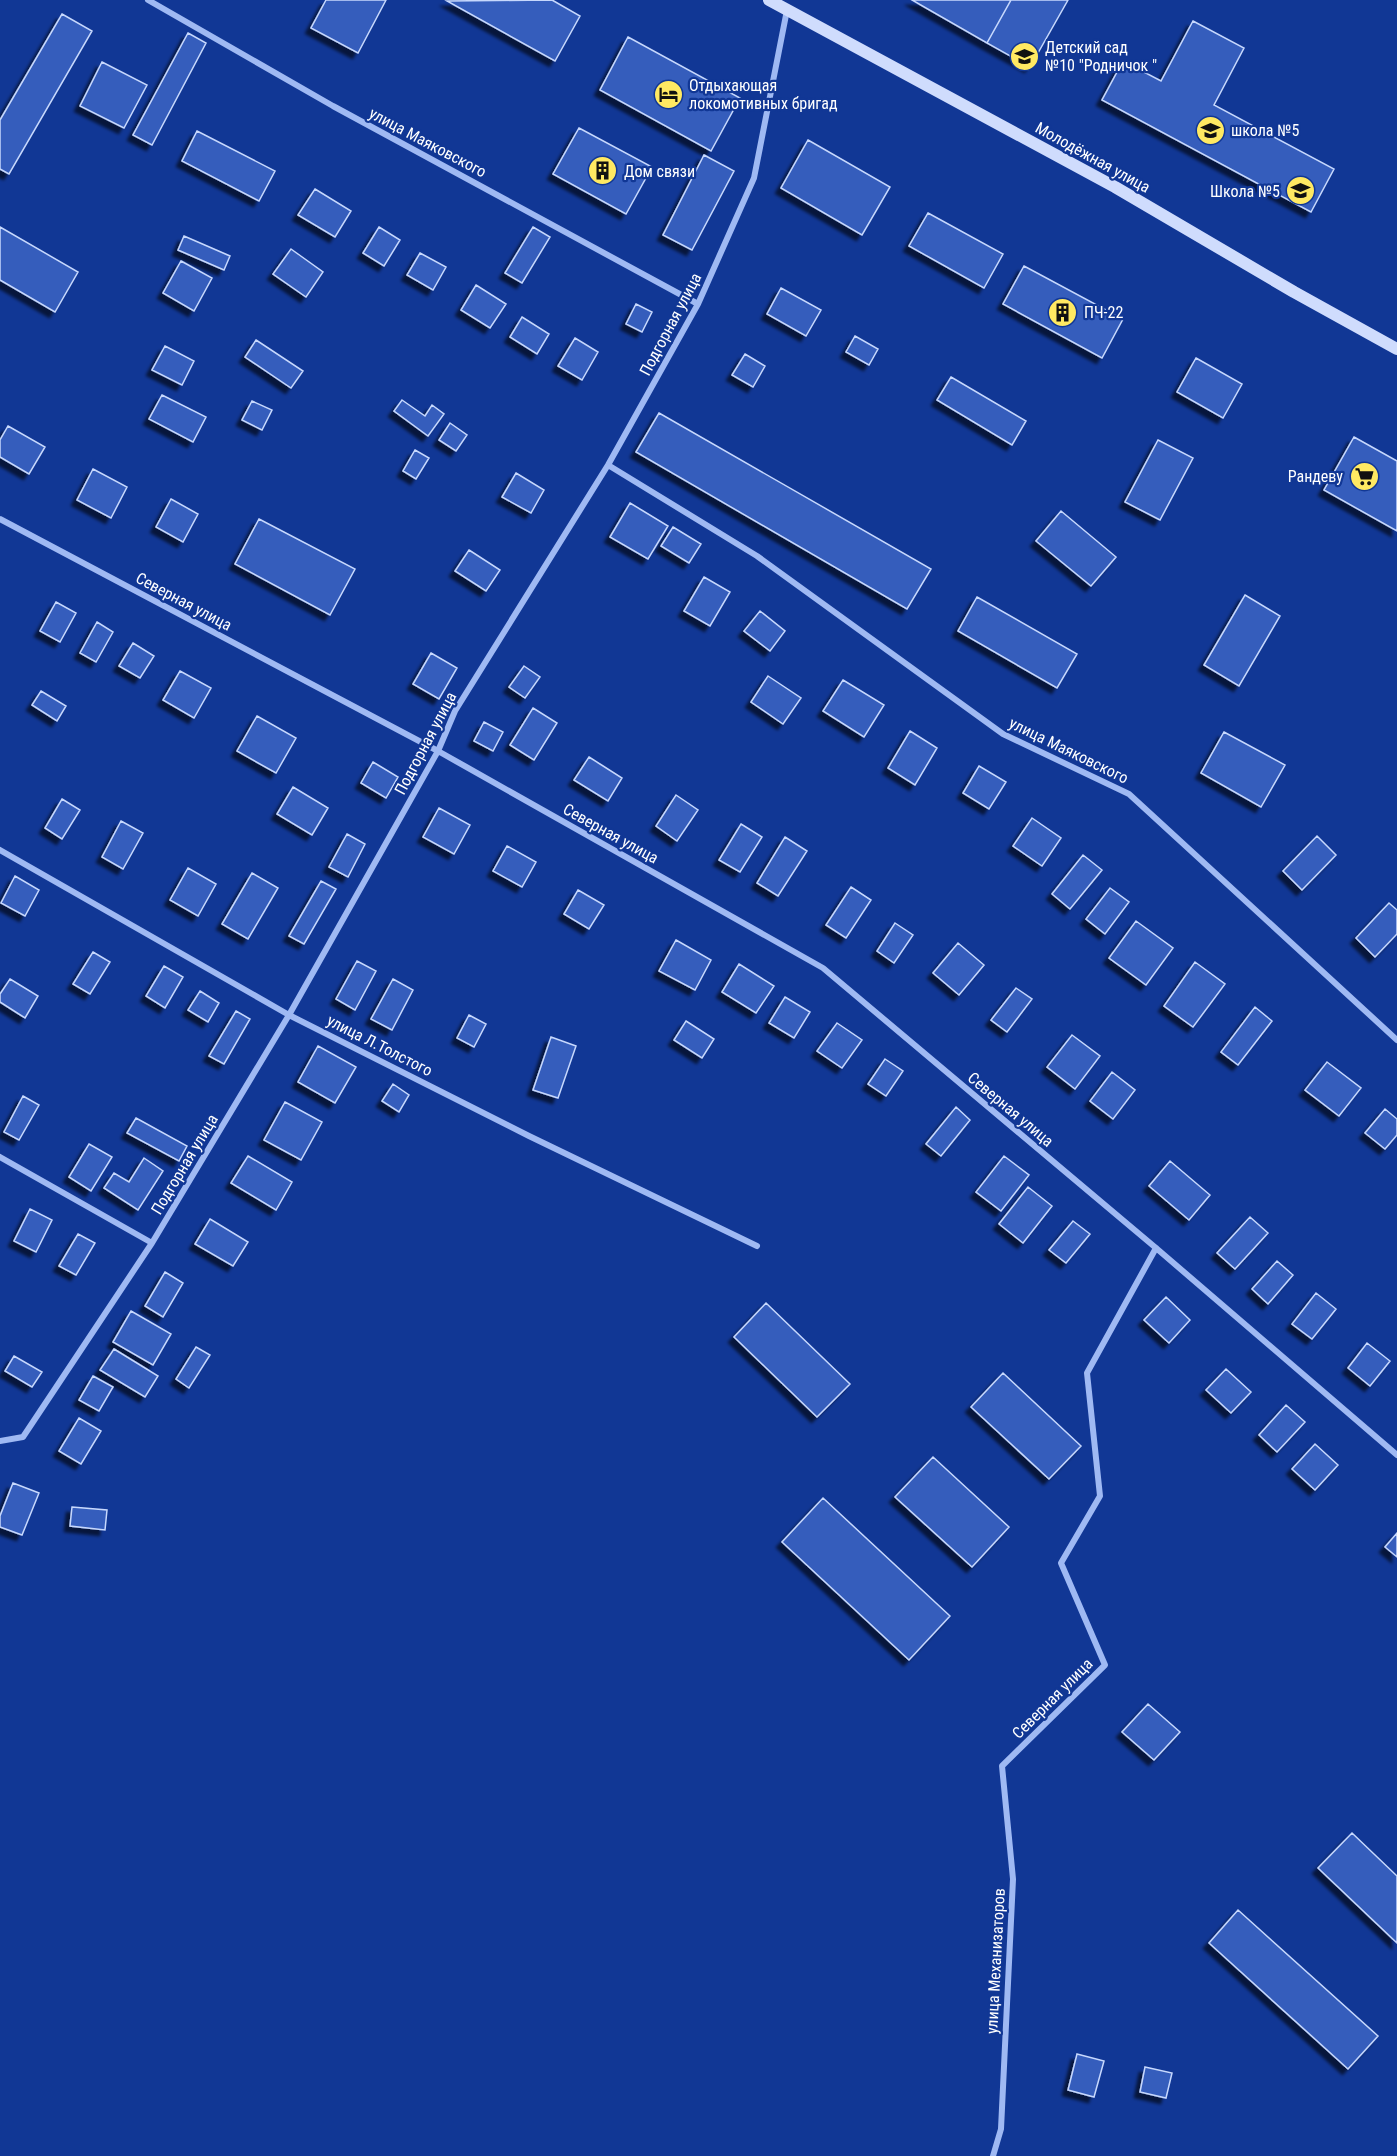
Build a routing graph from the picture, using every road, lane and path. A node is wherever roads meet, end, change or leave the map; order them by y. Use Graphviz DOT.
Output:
graph roads {
  1 [pos="148,0"];
  2 [pos="769,0"];
  3 [pos="787,9"];
  4 [pos="698,304"];
  5 [pos="1397,349"];
  6 [pos="608,465"];
  7 [pos="0,519"];
  8 [pos="438,751"];
  9 [pos="0,850"];
  10 [pos="289,1015"];
  11 [pos="1397,1040"];
  12 [pos="0,1157"];
  13 [pos="152,1243"];
  14 [pos="757,1246"];
  15 [pos="1156,1248"];
  16 [pos="0,1441"];
  17 [pos="1397,1455"];
  18 [pos="1002,1766"];
  19 [pos="993,2156"];
  1 -- 4 [label="street, улица Маяковского"];
  2 -- 3 [label="street, Молодёжная улица"];
  3 -- 4 [label="street, Подгорная улица"];
  3 -- 5 [label="street, Молодёжная улица"];
  4 -- 6 [label="street, Подгорная улица"];
  6 -- 8 [label="street, Подгорная улица"];
  6 -- 11 [label="street, улица Маяковского"];
  7 -- 8 [label="street, Северная улица"];
  8 -- 10 [label="street, Подгорная улица"];
  8 -- 15 [label="street, Северная улица"];
  9 -- 10 [label="street, улица Л.Толстого"];
  10 -- 13 [label="street, Подгорная улица"];
  10 -- 14 [label="street, улица Л.Толстого"];
  12 -- 13 [label="street"];
  13 -- 16 [label="street, Подгорная улица"];
  15 -- 17 [label="street, Северная улица"];
  15 -- 18 [label="street, Северная улица"];
  18 -- 19 [label="street, улица Механизаторов"];
}
